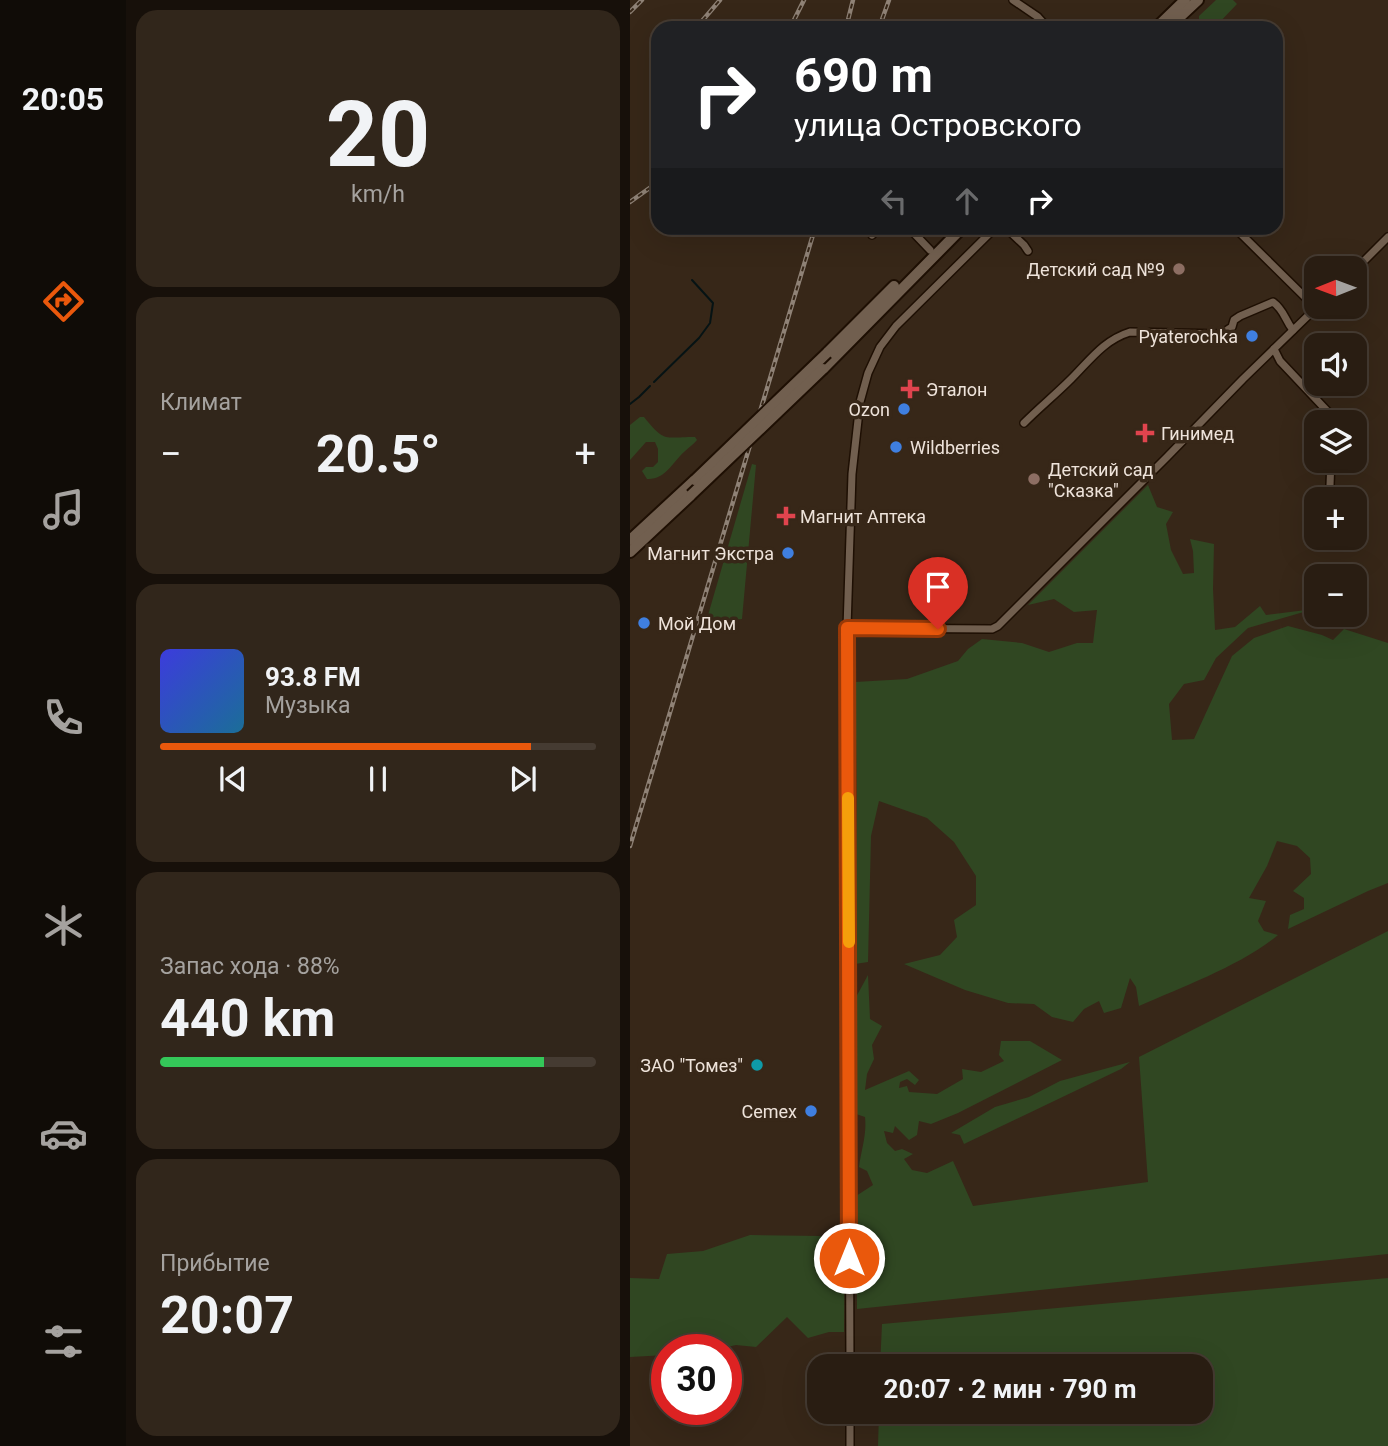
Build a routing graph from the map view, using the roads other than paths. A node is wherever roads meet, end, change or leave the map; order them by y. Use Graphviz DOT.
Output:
graph roads {
  1 [pos="1013,0"];
  2 [pos="1185,0"];
  3 [pos="1198,0"];
  4 [pos="1042,21"];
  5 [pos="1163,21"];
  6 [pos="1176,21"];
  7 [pos="916,235"];
  8 [pos="946,235"];
  9 [pos="955,235"];
  10 [pos="984,235"];
  11 [pos="1013,235"];
  12 [pos="1242,235"];
  13 [pos="1388,237"];
  14 [pos="930,250"];
  15 [pos="1028,251"];
  16 [pos="1367,258"];
  17 [pos="1304,294"];
  18 [pos="1304,319"];
  19 [pos="1293,330"];
  20 [pos="1274,349"];
  21 [pos="1326,410"];
  22 [pos="1024,424"];
  23 [pos="1330,473"];
  24 [pos="1330,485"];
  25 [pos="630,540"];
  26 [pos="630,552"];
  27 [pos="847,628"];
  28 [pos="850,1354"];
  29 [pos="850,1424"];
  30 [pos="850,1446"];
  1 -- 4 [label="street"];
  2 -- 5 [label="main road"];
  3 -- 6 [label="main road"];
  7 -- 14 [label="street"];
  8 -- 14 [label="main road"];
  9 -- 26 [label="main road, bridge"];
  10 -- 27 [label="street"];
  11 -- 15 [label="street"];
  12 -- 17 [label="street"];
  13 -- 16 [label="street"];
  14 -- 25 [label="main road, bridge"];
  18 -- 19 [label="street"];
  19 -- 20 [label="street"];
  19 -- 22 [label="street"];
  20 -- 21 [label="street"];
  20 -- 27 [label="street"];
  23 -- 24 [label="street"];
  27 -- 28 [label="street"];
  29 -- 30 [label="street"];
}
